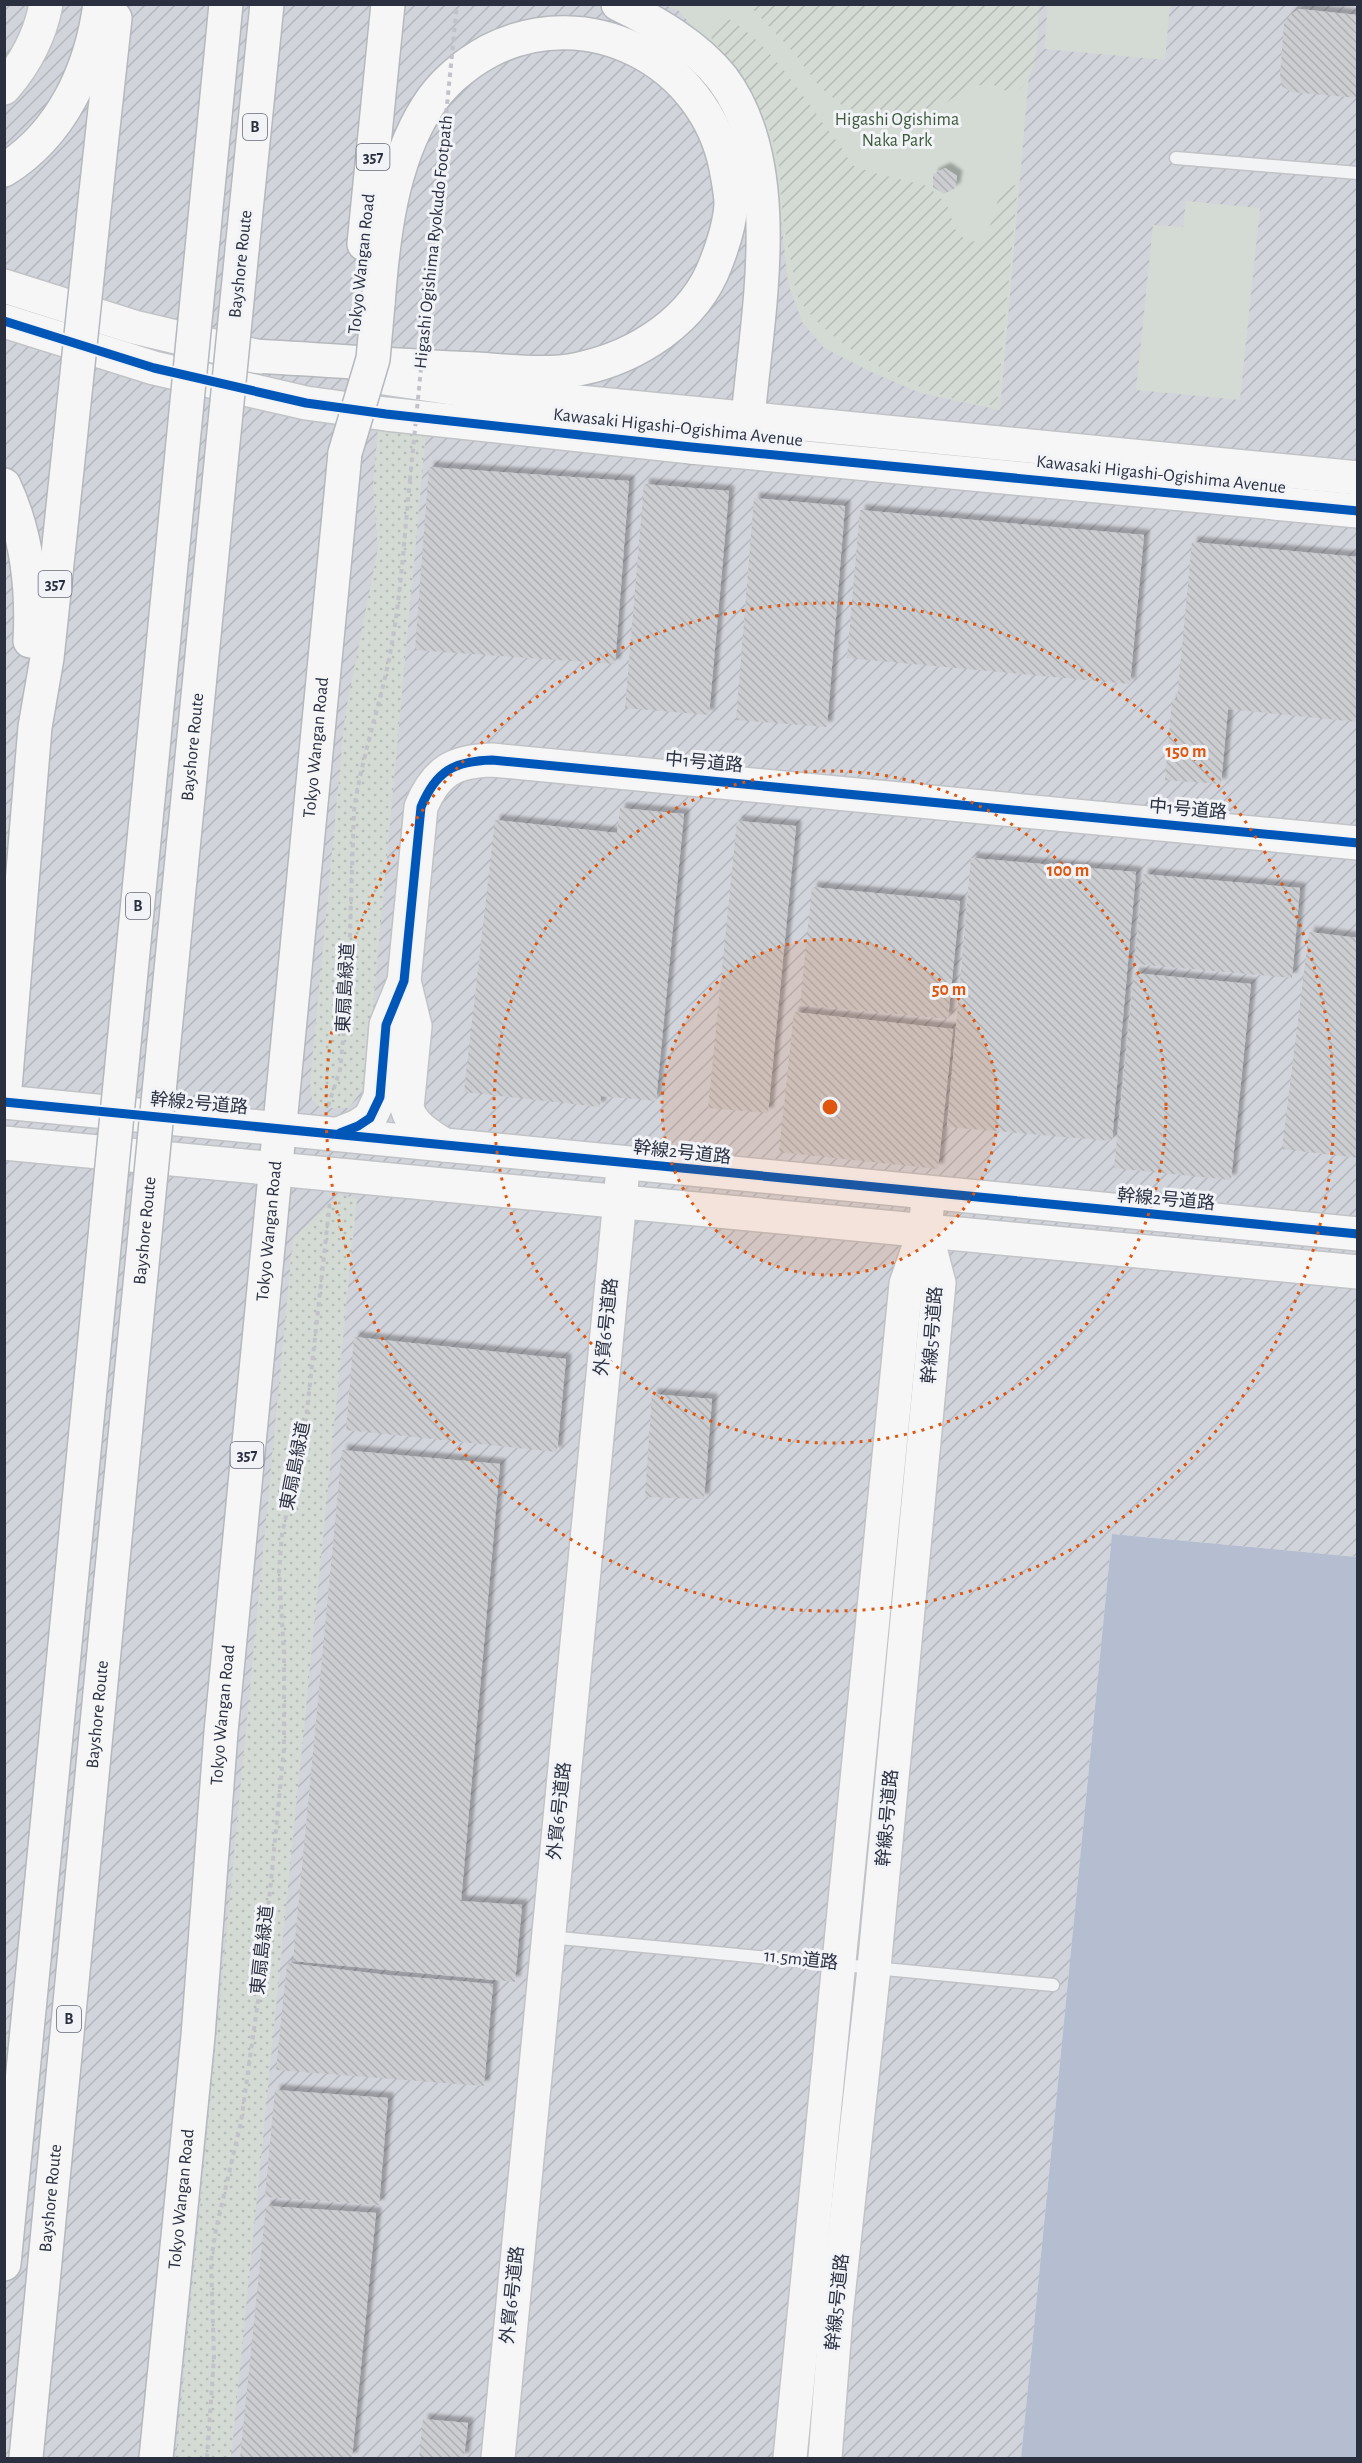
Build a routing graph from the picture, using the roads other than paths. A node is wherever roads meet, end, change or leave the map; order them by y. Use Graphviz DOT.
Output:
graph roads {
  1 [pos="46,4"];
  2 [pos="100,4"];
  3 [pos="116,4"];
  4 [pos="226,4"];
  5 [pos="267,4"];
  6 [pos="388,4"];
  7 [pos="618,4"];
  8 [pos="4,88"];
  9 [pos="1176,158"];
  10 [pos="4,170"];
  11 [pos="1358,173"];
  12 [pos="4,286"];
  13 [pos="368,306"];
  14 [pos="4,321"];
  15 [pos="254,356"];
  16 [pos="748,418"];
  17 [pos="691,447"];
  18 [pos="1358,478"];
  19 [pos="4,485"];
  20 [pos="1358,511"];
  21 [pos="34,727"];
  22 [pos="1358,843"];
  23 [pos="404,981"];
  24 [pos="4,1101"];
  25 [pos="280,1128"];
  26 [pos="329,1133"];
  27 [pos="4,1143"];
  28 [pos="444,1145"];
  29 [pos="623,1164"];
  30 [pos="276,1167"];
  31 [pos="929,1193"];
  32 [pos="620,1200"];
  33 [pos="926,1229"];
  34 [pos="1358,1234"];
  35 [pos="1358,1272"];
  36 [pos="548,1936"];
  37 [pos="838,1964"];
  38 [pos="874,1968"];
  39 [pos="1053,1985"];
  40 [pos="4,2264"];
  41 [pos="26,2458"];
  42 [pos="156,2458"];
  43 [pos="498,2458"];
  44 [pos="790,2458"];
  45 [pos="825,2458"];
  1 -- 8 [label="main road"];
  2 -- 10 [label="main road"];
  3 -- 21 [label="main road, 357, bridge"];
  4 -- 40 [label="main road, B, bridge"];
  5 -- 41 [label="main road, Bayshore Route / B, bridge"];
  6 -- 13 [label="main road, Tokyo Wangan Road / 357"];
  7 -- 16 [label="main road"];
  9 -- 11 [label="lane"];
  12 -- 15 [label="main road, Kawasaki Higashi-Ogishima Avenue"];
  13 -- 15 [label="main road"];
  13 -- 25 [label="main road, Tokyo Wangan Road / 357, bridge"];
  14 -- 17 [label="main road, Kawasaki Higashi-Ogishima Avenue"];
  15 -- 16 [label="main road, Kawasaki Higashi-Ogishima Avenue"];
  16 -- 17 [label="main road"];
  16 -- 18 [label="main road, Kawasaki Higashi-Ogishima Avenue"];
  17 -- 20 [label="main road, Kawasaki Higashi-Ogishima Avenue"];
  19 -- 21 [label="main road, 357"];
  21 -- 24 [label="main road, 357"];
  22 -- 23 [label="main road, 中1号道路"];
  23 -- 26 [label="main road, 中1号道路"];
  23 -- 28 [label="main road, 中1号道路"];
  24 -- 25 [label="main road, 幹線2号道路"];
  25 -- 26 [label="main road, 幹線2号道路"];
  25 -- 30 [label="main road, Tokyo Wangan Road / 357"];
  26 -- 28 [label="main road, 幹線2号道路"];
  27 -- 30 [label="main road"];
  28 -- 29 [label="main road, 幹線2号道路"];
  29 -- 31 [label="main road, 幹線2号道路"];
  29 -- 32 [label="main road, 外貿6号道路"];
  30 -- 32 [label="main road"];
  30 -- 42 [label="main road, Tokyo Wangan Road / 357"];
  31 -- 33 [label="main road"];
  31 -- 34 [label="main road, 幹線2号道路"];
  32 -- 33 [label="main road"];
  32 -- 36 [label="main road, 外貿6号道路"];
  33 -- 35 [label="main road"];
  33 -- 37 [label="main road, 幹線5号道路"];
  33 -- 38 [label="main road, 幹線5号道路"];
  36 -- 37 [label="lane, 11.5m道路"];
  36 -- 43 [label="main road, 外貿6号道路"];
  37 -- 38 [label="lane, 11.5m道路"];
  37 -- 44 [label="main road, 幹線5号道路"];
  38 -- 39 [label="lane, 11.5m道路"];
  38 -- 45 [label="main road, 幹線5号道路"];
}
